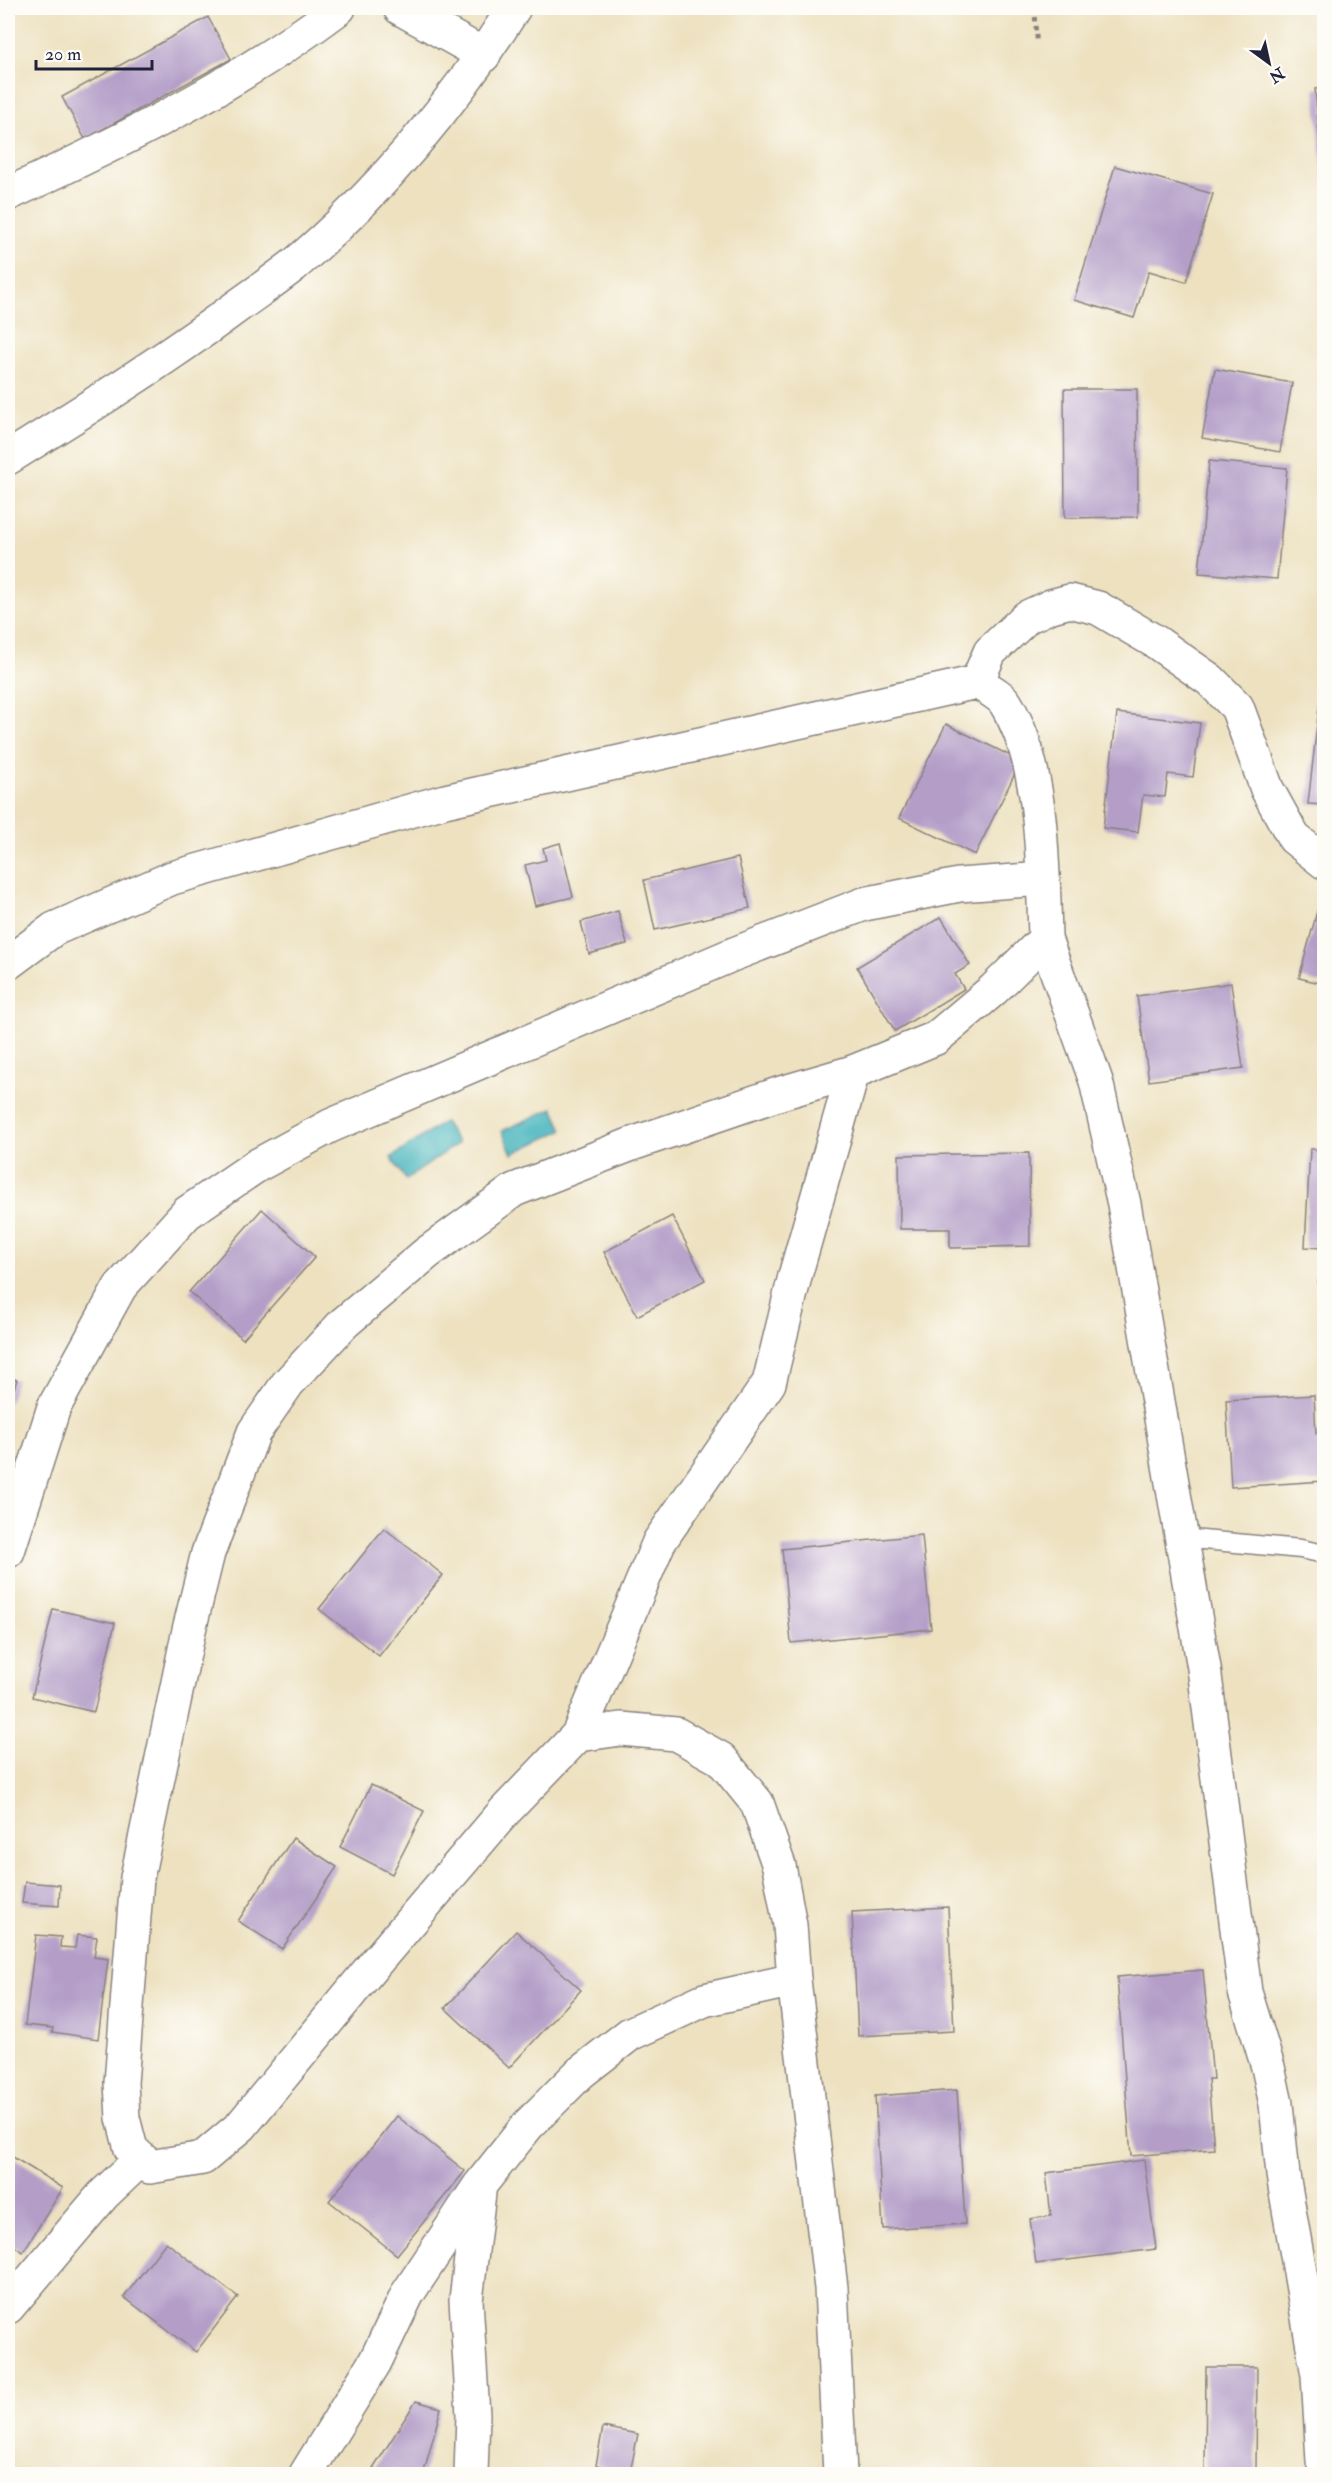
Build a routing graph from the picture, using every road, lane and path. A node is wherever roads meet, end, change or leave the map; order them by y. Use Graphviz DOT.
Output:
graph roads {
  1 [pos="339,8"];
  2 [pos="400,8"];
  3 [pos="513,8"];
  4 [pos="1034,8"];
  5 [pos="1037,42"];
  6 [pos="484,55"];
  7 [pos="8,194"];
  8 [pos="8,458"];
  9 [pos="977,682"];
  10 [pos="1324,862"];
  11 [pos="1043,879"];
  12 [pos="1045,939"];
  13 [pos="8,963"];
  14 [pos="853,1072"];
  15 [pos="1181,1538"];
  16 [pos="8,1551"];
  17 [pos="1324,1554"];
  18 [pos="578,1735"];
  19 [pos="794,1980"];
  20 [pos="141,2159"];
  21 [pos="480,2185"];
  22 [pos="8,2307"];
  23 [pos="1323,2461"];
  24 [pos="306,2475"];
  25 [pos="471,2475"];
  26 [pos="840,2475"];
  1 -- 7 [label="street"];
  2 -- 6 [label="street"];
  3 -- 6 [label="street"];
  4 -- 5 [label="path"];
  6 -- 8 [label="street"];
  9 -- 10 [label="street"];
  9 -- 11 [label="street"];
  9 -- 13 [label="street"];
  11 -- 12 [label="street"];
  11 -- 16 [label="street"];
  12 -- 14 [label="street"];
  12 -- 15 [label="street"];
  14 -- 18 [label="street"];
  14 -- 20 [label="street"];
  15 -- 17 [label="lane"];
  15 -- 23 [label="street"];
  18 -- 19 [label="street"];
  18 -- 20 [label="street"];
  19 -- 21 [label="street"];
  19 -- 26 [label="street"];
  20 -- 22 [label="street"];
  21 -- 24 [label="street"];
  21 -- 25 [label="street"];
}
